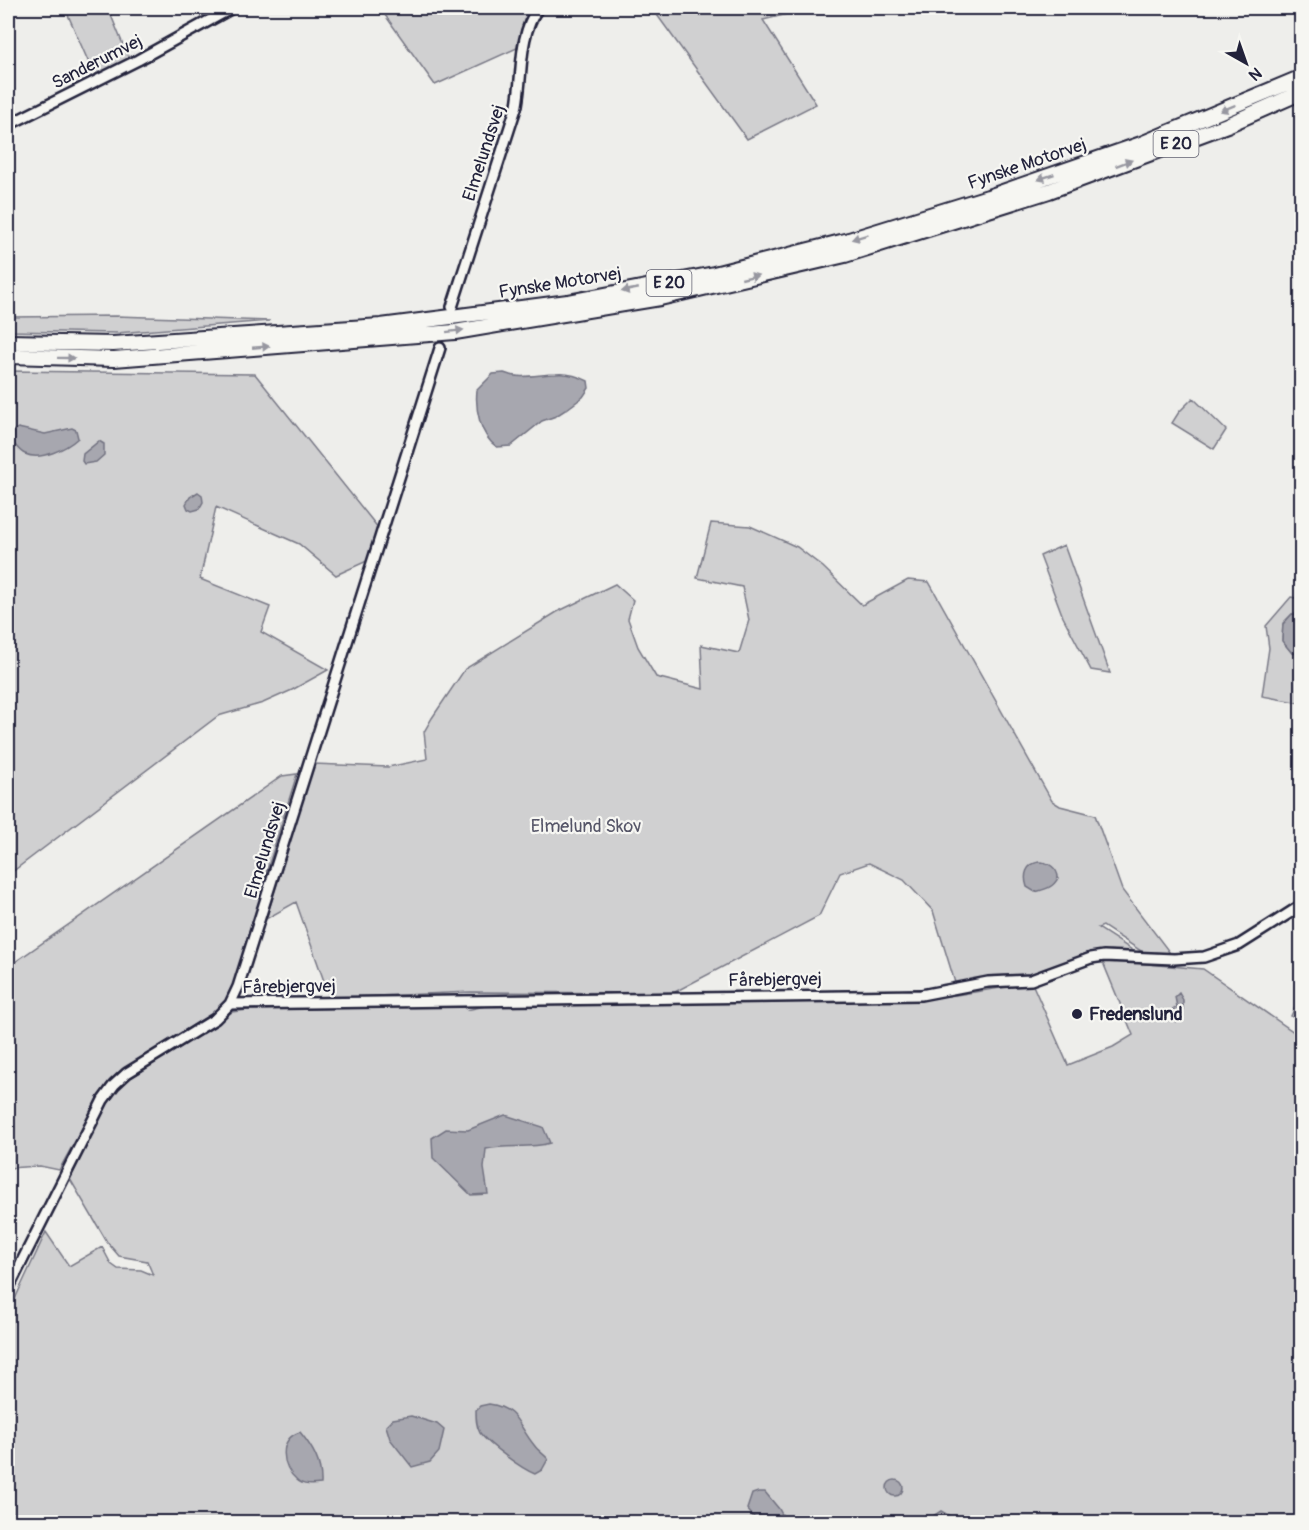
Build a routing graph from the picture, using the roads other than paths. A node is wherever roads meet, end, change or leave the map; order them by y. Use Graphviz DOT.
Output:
graph roads {
  1 [pos="232,8"];
  2 [pos="538,8"];
  3 [pos="1302,77"];
  4 [pos="1302,92"];
  5 [pos="8,125"];
  6 [pos="452,307"];
  7 [pos="8,342"];
  8 [pos="440,348"];
  9 [pos="8,356"];
  10 [pos="1302,905"];
  11 [pos="230,1004"];
  12 [pos="8,1289"];
  1 -- 5 [label="street, Sanderumvej"];
  2 -- 6 [label="street, Elmelundsvej"];
  3 -- 7 [label="highway, Fynske Motorvej / E 20, one-way"];
  9 -- 4 [label="highway, Fynske Motorvej / E 20, one-way"];
  8 -- 11 [label="street, Elmelundsvej"];
  10 -- 11 [label="street, Fårebjergvej"];
  11 -- 12 [label="street, Elmelundsvej"];
}
